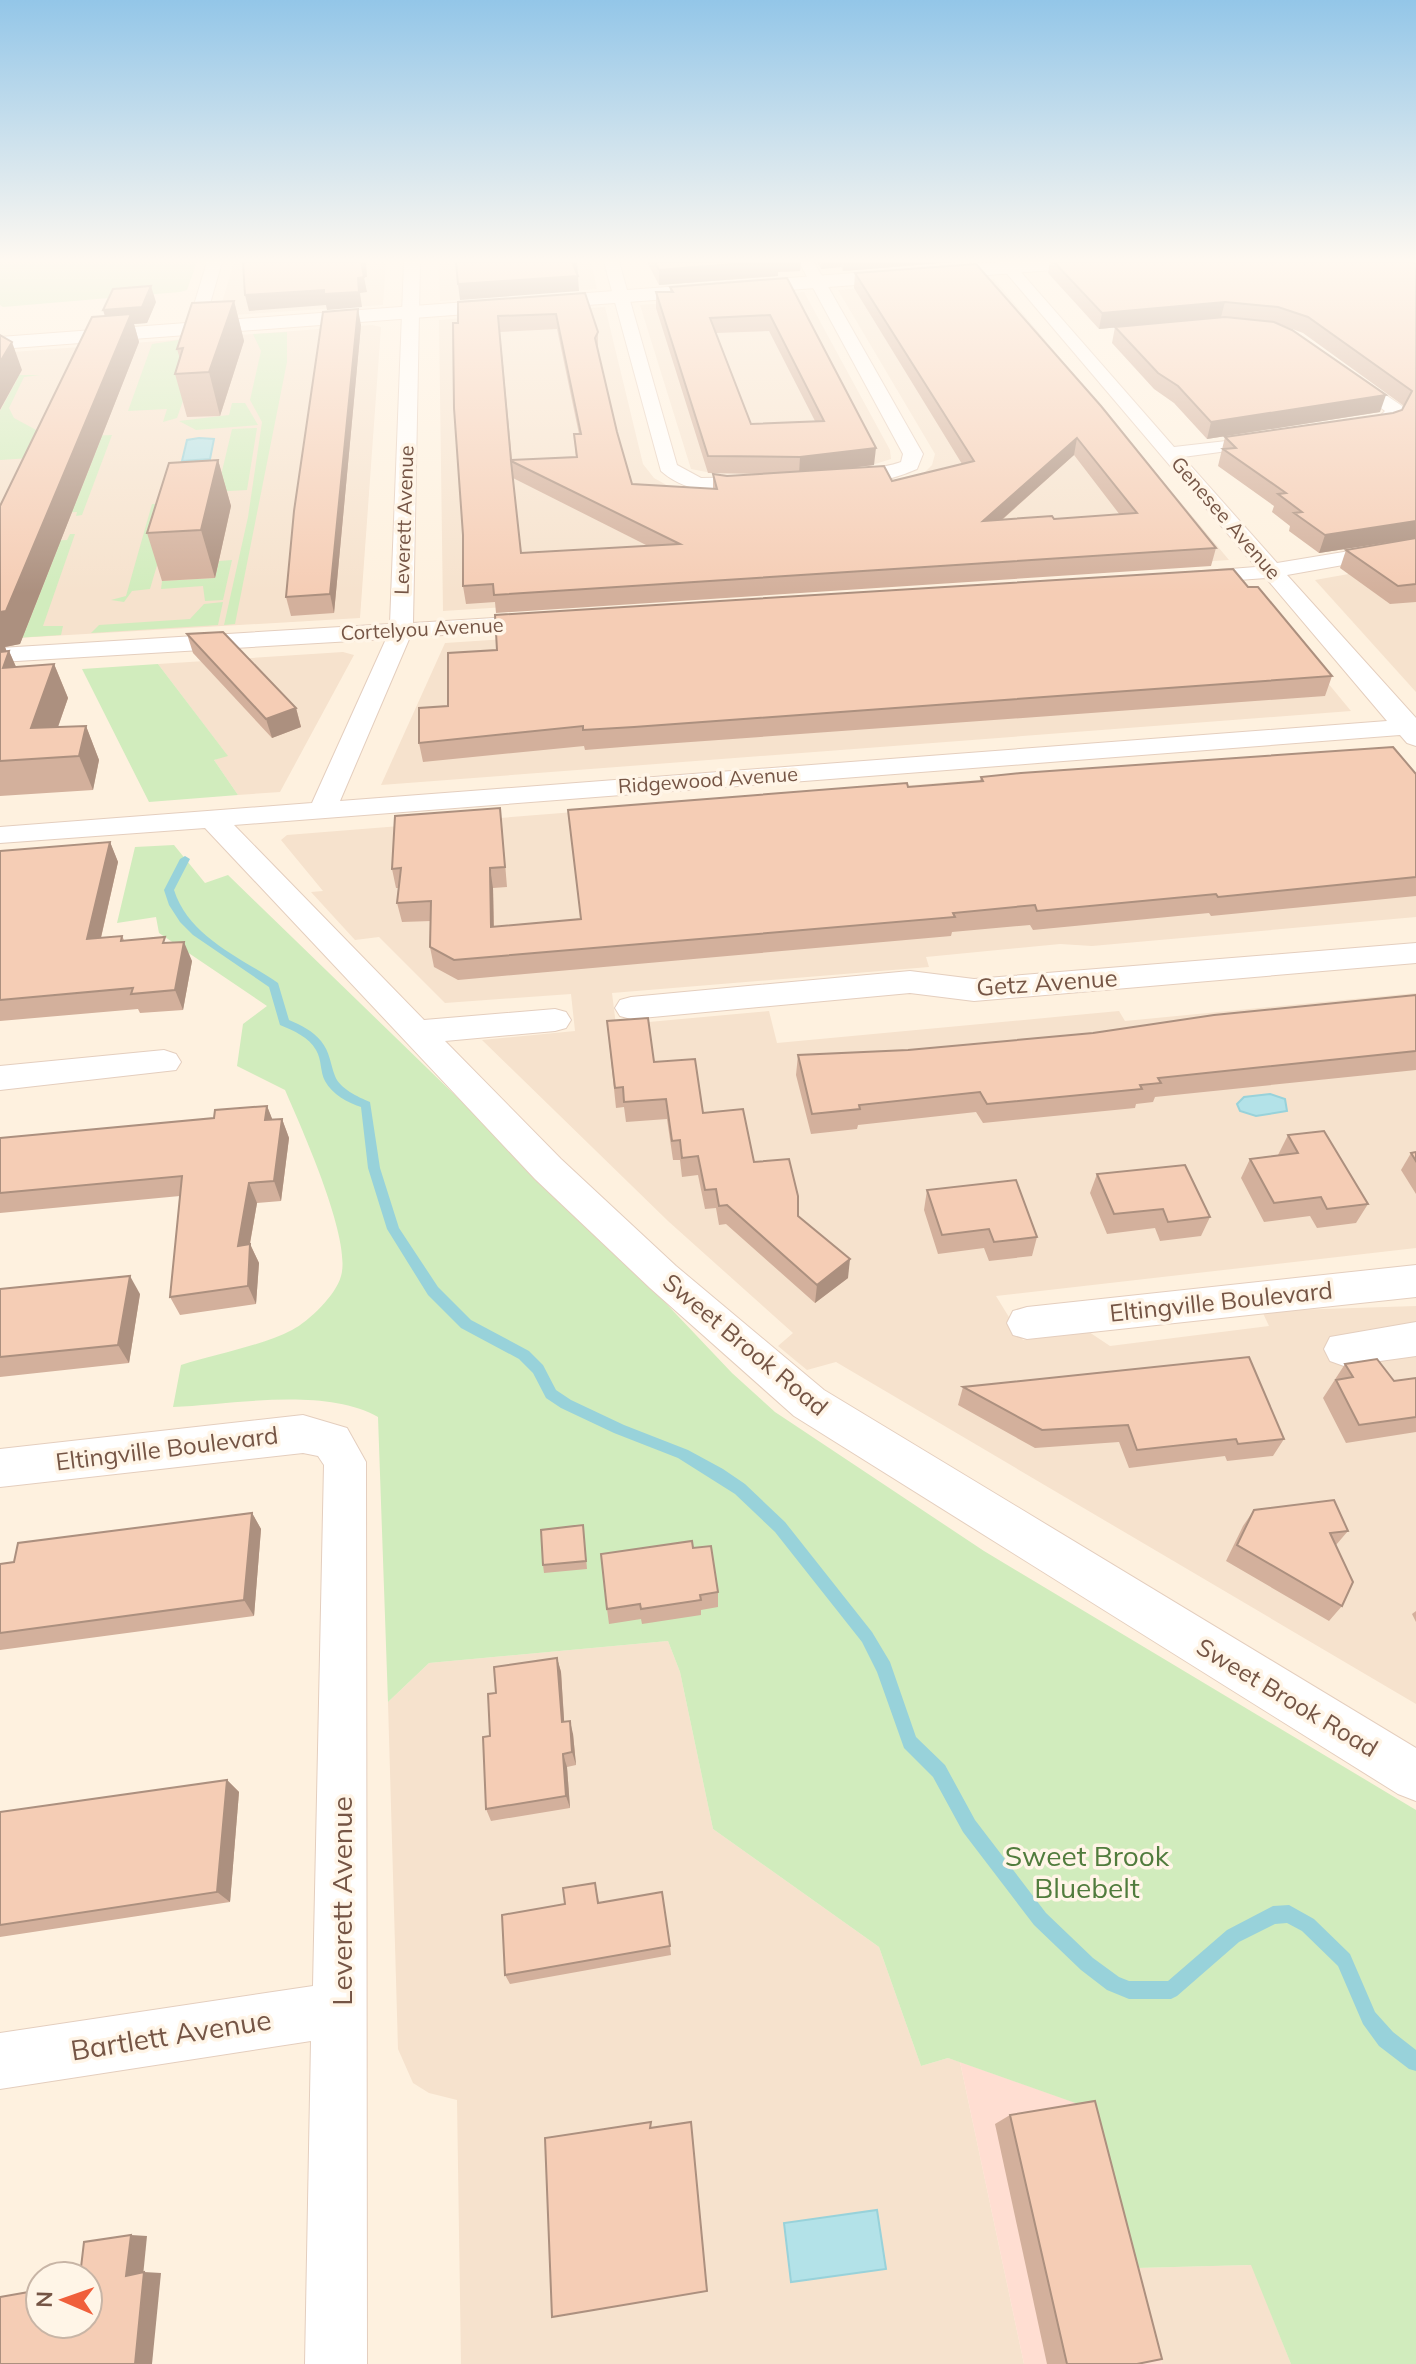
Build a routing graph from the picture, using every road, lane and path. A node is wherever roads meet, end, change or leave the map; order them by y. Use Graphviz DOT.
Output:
graph roads {
  1 [pos="409,372"];
  2 [pos="641,372"];
  3 [pos="867,372"];
  4 [pos="1108,372"];
  5 [pos="1342,372"];
  6 [pos="1336,429"];
  7 [pos="1289,436"];
  8 [pos="1170,453"];
  9 [pos="827,479"];
  10 [pos="784,482"];
  11 [pos="1416,546"];
  12 [pos="1271,570"];
  13 [pos="1166,581"];
  14 [pos="566,620"];
  15 [pos="401,631"];
  16 [pos="0,655"];
  17 [pos="1413,730"];
  18 [pos="322,810"];
  19 [pos="212,819"];
  20 [pos="0,835"];
  21 [pos="1416,953"];
  22 [pos="631,1008"];
  23 [pos="555,1020"];
  24 [pos="416,1032"];
  25 [pos="164,1062"];
  26 [pos="0,1078"];
  27 [pos="1416,1281"];
  28 [pos="1027,1323"];
  29 [pos="1416,1339"];
  30 [pos="1344,1349"];
  31 [pos="332,1441"];
  32 [pos="0,1468"];
  33 [pos="1416,1776"];
  34 [pos="341,2009"];
  35 [pos="0,2061"];
  36 [pos="336,2364"];
  1 -- 15 [label="street, Leverett Avenue"];
  2 -- 10 [label="street"];
  3 -- 9 [label="street"];
  4 -- 8 [label="street, Genesee Avenue"];
  5 -- 6 [label="street"];
  7 -- 8 [label="street"];
  8 -- 12 [label="street, Genesee Avenue"];
  11 -- 12 [label="street"];
  12 -- 13 [label="street"];
  12 -- 17 [label="street, Genesee Avenue"];
  14 -- 15 [label="street, Cortelyou Avenue"];
  15 -- 16 [label="street, Cortelyou Avenue"];
  15 -- 18 [label="street, Leverett Avenue"];
  17 -- 18 [label="street, Ridgewood Avenue"];
  18 -- 19 [label="street, Ridgewood Avenue"];
  19 -- 20 [label="street, Ridgewood Avenue"];
  19 -- 24 [label="street, Sweet Brook Road"];
  21 -- 22 [label="street, Getz Avenue"];
  23 -- 24 [label="street"];
  24 -- 33 [label="street, Sweet Brook Road"];
  25 -- 26 [label="street"];
  27 -- 28 [label="street, Eltingville Boulevard"];
  29 -- 30 [label="street"];
  31 -- 32 [label="street, Eltingville Boulevard"];
  31 -- 34 [label="street, Leverett Avenue"];
  34 -- 35 [label="street, Bartlett Avenue"];
  34 -- 36 [label="street, Leverett Avenue"];
}
